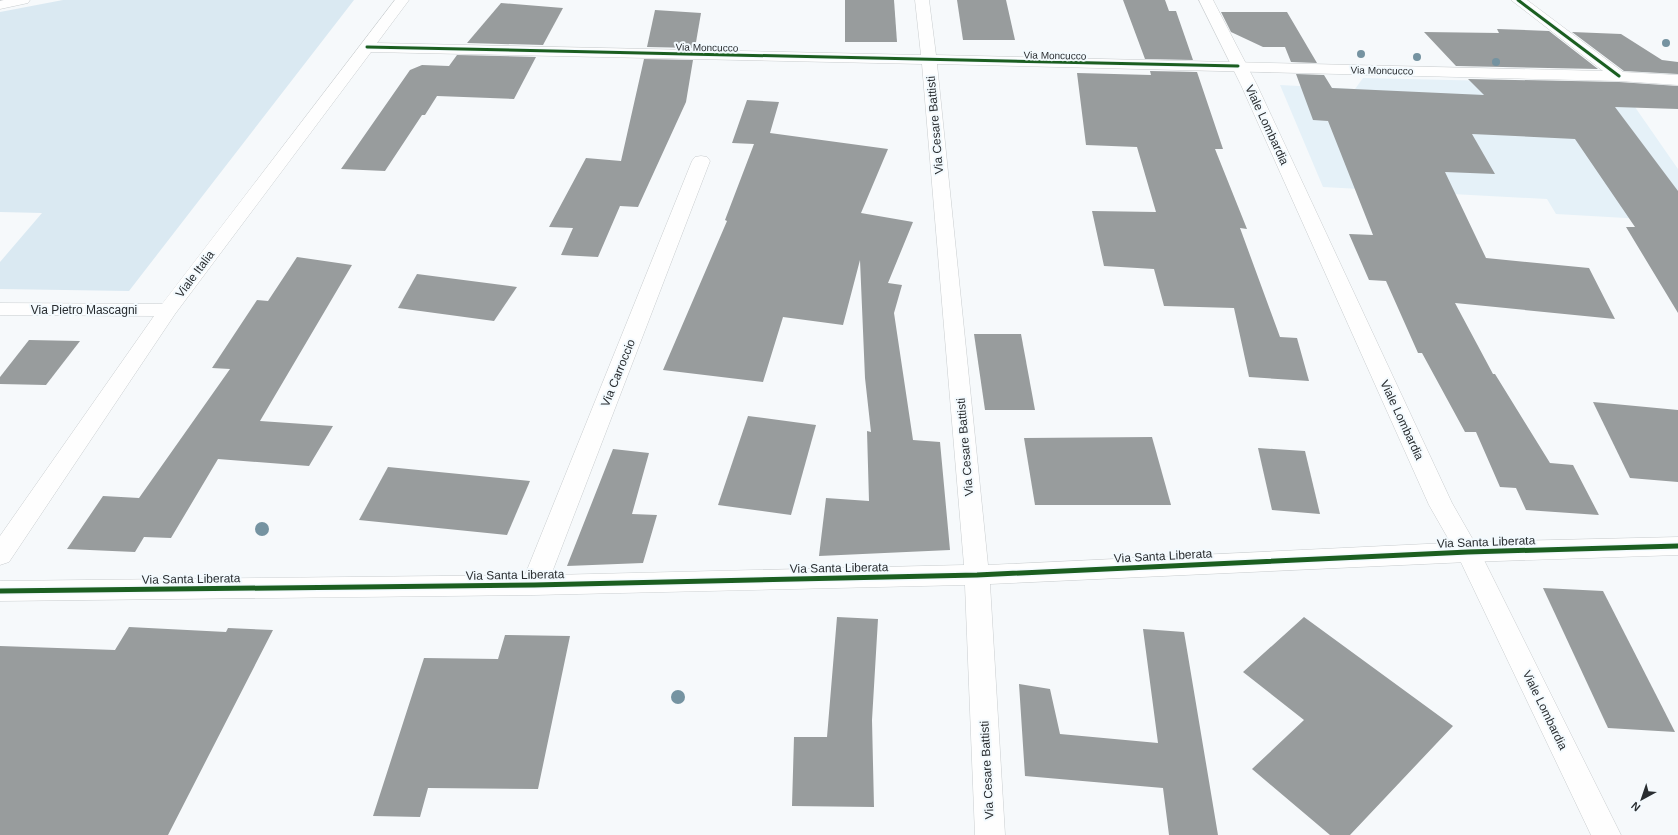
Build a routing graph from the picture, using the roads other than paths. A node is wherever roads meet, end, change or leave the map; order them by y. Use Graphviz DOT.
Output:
graph roads {
  1 [pos="23,0"];
  2 [pos="402,0"];
  3 [pos="922,0"];
  4 [pos="1206,0"];
  5 [pos="1518,0"];
  6 [pos="0,5"];
  7 [pos="367,48"];
  8 [pos="929,60"];
  9 [pos="1238,66"];
  10 [pos="1619,76"];
  11 [pos="1678,80"];
  12 [pos="701,161"];
  13 [pos="0,309"];
  14 [pos="168,310"];
  15 [pos="1678,546"];
  16 [pos="1468,552"];
  17 [pos="0,556"];
  18 [pos="977,575"];
  19 [pos="534,585"];
  20 [pos="0,591"];
  21 [pos="990,835"];
  22 [pos="1606,835"];
  1 -- 6 [label="street"];
  2 -- 7 [label="street, Viale Italia"];
  3 -- 8 [label="street, Via Cesare Battisti"];
  4 -- 9 [label="street, Viale Lombardia"];
  5 -- 10 [label="street"];
  7 -- 8 [label="street, Via Moncucco"];
  7 -- 14 [label="street, Viale Italia"];
  8 -- 9 [label="street, Via Moncucco"];
  8 -- 18 [label="street, Via Cesare Battisti"];
  9 -- 10 [label="street, Via Moncucco"];
  9 -- 16 [label="street, Viale Lombardia"];
  10 -- 11 [label="street, Via Moncucco"];
  12 -- 19 [label="street, Via Carroccio"];
  13 -- 14 [label="street, Via Pietro Mascagni"];
  14 -- 17 [label="street, Viale Italia"];
  15 -- 16 [label="street, Via Santa Liberata"];
  16 -- 18 [label="street, Via Santa Liberata"];
  16 -- 22 [label="street, Viale Lombardia"];
  18 -- 19 [label="street, Via Santa Liberata"];
  18 -- 21 [label="street, Via Cesare Battisti"];
  19 -- 20 [label="street, Via Santa Liberata"];
}
